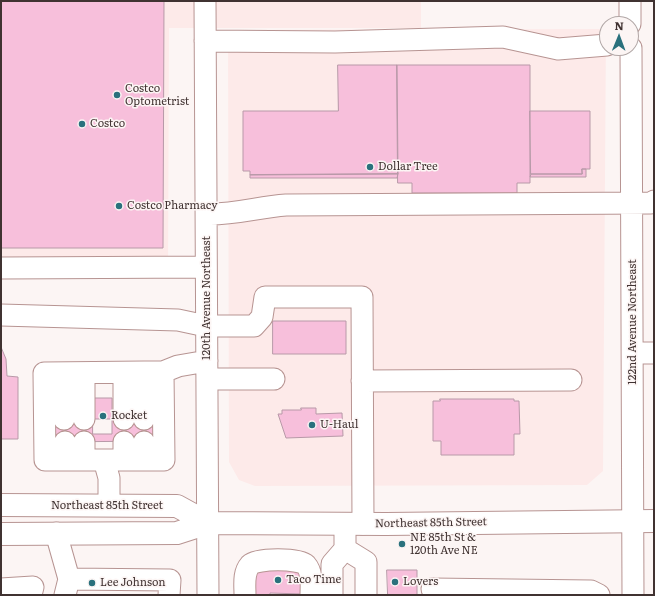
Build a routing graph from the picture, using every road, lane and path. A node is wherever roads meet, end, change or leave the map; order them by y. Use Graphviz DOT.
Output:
graph roads {
  1 [pos="205,1"];
  2 [pos="630,1"];
  3 [pos="630,16"];
  4 [pos="205,41"];
  5 [pos="599,46"];
  6 [pos="631,56"];
  7 [pos="654,201"];
  8 [pos="632,203"];
  9 [pos="206,214"];
  10 [pos="206,267"];
  11 [pos="1,268"];
  12 [pos="1,316"];
  13 [pos="206,326"];
  14 [pos="633,353"];
  15 [pos="654,353"];
  16 [pos="207,370"];
  17 [pos="144,372"];
  18 [pos="74,373"];
  19 [pos="274,379"];
  20 [pos="571,380"];
  21 [pos="362,381"];
  22 [pos="74,419"];
  23 [pos="134,419"];
  24 [pos="104,452"];
  25 [pos="1,505"];
  26 [pos="109,506"];
  27 [pos="1,519"];
  28 [pos="644,521"];
  29 [pos="208,523"];
  30 [pos="354,524"];
  31 [pos="1,534"];
  32 [pos="56,534"];
  33 [pos="345,549"];
  34 [pos="67,587"];
  35 [pos="97,587"];
  36 [pos="1,589"];
  37 [pos="432,589"];
  38 [pos="31,595"];
  39 [pos="169,595"];
  40 [pos="208,595"];
  41 [pos="245,595"];
  42 [pos="311,595"];
  43 [pos="332,595"];
  44 [pos="366,595"];
  45 [pos="599,595"];
  46 [pos="633,595"];
  1 -- 4 [label="street, 120th Avenue Northeast"];
  2 -- 3 [label="street"];
  4 -- 5 [label="street"];
  4 -- 9 [label="street, 120th Avenue Northeast"];
  6 -- 8 [label="street, 122nd Avenue Northeast"];
  7 -- 8 [label="street"];
  8 -- 9 [label="street"];
  8 -- 14 [label="street, 122nd Avenue Northeast"];
  9 -- 10 [label="street, 120th Avenue Northeast"];
  10 -- 11 [label="street"];
  10 -- 13 [label="street, 120th Avenue Northeast"];
  12 -- 13 [label="street"];
  13 -- 16 [label="street, 120th Avenue Northeast"];
  13 -- 21 [label="street"];
  14 -- 15 [label="street"];
  14 -- 28 [label="street, 122nd Avenue Northeast"];
  16 -- 17 [label="street"];
  16 -- 19 [label="street"];
  16 -- 29 [label="street, 120th Avenue Northeast"];
  17 -- 18 [label="street"];
  17 -- 23 [label="street"];
  17 -- 24 [label="street"];
  18 -- 22 [label="street"];
  18 -- 24 [label="street"];
  20 -- 21 [label="street"];
  21 -- 30 [label="street"];
  24 -- 26 [label="street"];
  25 -- 26 [label="main road, Northeast 85th Street"];
  26 -- 29 [label="main road, Northeast 85th Street"];
  27 -- 29 [label="main road"];
  28 -- 30 [label="main road, Northeast 85th Street"];
  28 -- 46 [label="street, 122nd Avenue Northeast"];
  29 -- 30 [label="main road, Northeast 85th Street"];
  29 -- 32 [label="main road, Northeast 85th Street"];
  29 -- 40 [label="street, 120th Avenue Northeast"];
  30 -- 33 [label="street"];
  31 -- 32 [label="main road, Northeast 85th Street"];
  32 -- 34 [label="street"];
  33 -- 43 [label="street"];
  33 -- 44 [label="street"];
  34 -- 35 [label="street"];
  35 -- 39 [label="street"];
  36 -- 38 [label="street"];
  37 -- 45 [label="street"];
  41 -- 42 [label="street"];
}
